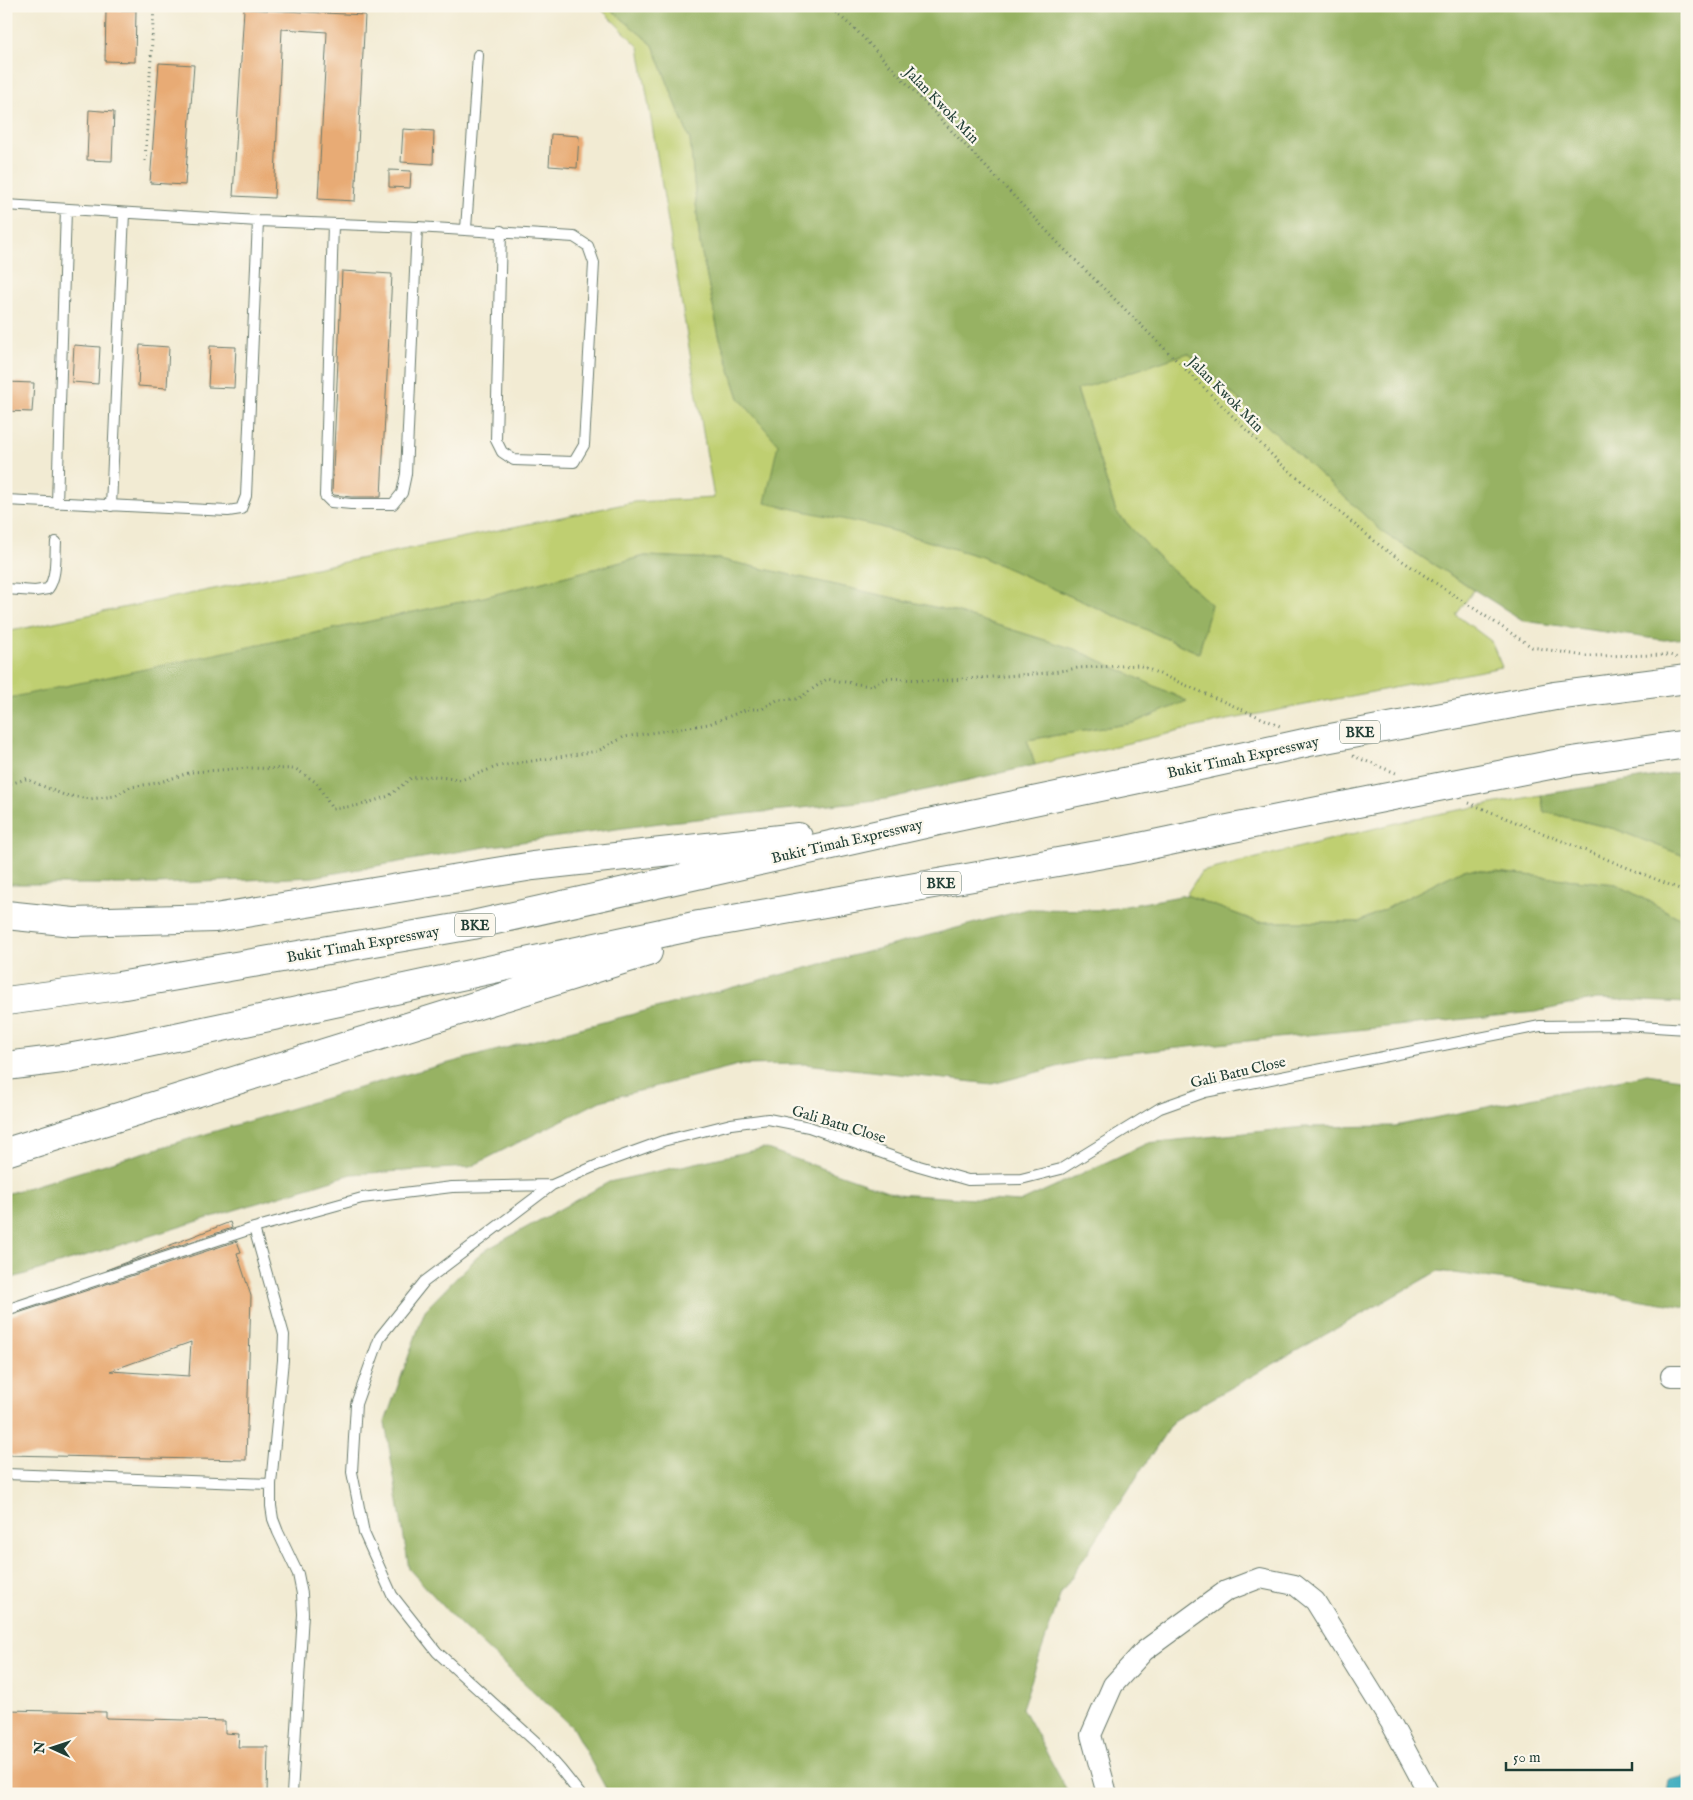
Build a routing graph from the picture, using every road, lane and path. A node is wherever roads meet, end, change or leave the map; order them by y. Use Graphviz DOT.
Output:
graph roads {
  1 [pos="154,6"];
  2 [pos="828,6"];
  3 [pos="478,55"];
  4 [pos="145,162"];
  5 [pos="6,206"];
  6 [pos="66,209"];
  7 [pos="124,213"];
  8 [pos="258,221"];
  9 [pos="333,224"];
  10 [pos="417,227"];
  11 [pos="466,230"];
  12 [pos="501,231"];
  13 [pos="6,500"];
  14 [pos="57,503"];
  15 [pos="111,506"];
  16 [pos="56,542"];
  17 [pos="6,589"];
  18 [pos="1687,660"];
  19 [pos="1687,678"];
  20 [pos="1281,726"];
  21 [pos="1687,744"];
  22 [pos="1345,753"];
  23 [pos="1401,775"];
  24 [pos="6,785"];
  25 [pos="1465,802"];
  26 [pos="938,821"];
  27 [pos="1687,892"];
  28 [pos="6,915"];
  29 [pos="699,925"];
  30 [pos="6,1001"];
  31 [pos="1687,1029"];
  32 [pos="6,1066"];
  33 [pos="6,1152"];
  34 [pos="552,1185"];
  35 [pos="254,1228"];
  36 [pos="6,1310"];
  37 [pos="6,1474"];
  38 [pos="271,1484"];
  39 [pos="292,1794"];
  40 [pos="580,1794"];
  41 [pos="1108,1794"];
  42 [pos="1429,1794"];
  1 -- 4 [label="path"];
  2 -- 18 [label="path, Jalan Kwok Min"];
  3 -- 11 [label="lane"];
  5 -- 6 [label="lane"];
  6 -- 7 [label="lane"];
  6 -- 14 [label="lane"];
  7 -- 8 [label="lane"];
  7 -- 15 [label="lane"];
  8 -- 9 [label="lane"];
  8 -- 15 [label="lane"];
  9 -- 10 [label="lane"];
  9 -- 10 [label="lane"];
  10 -- 11 [label="lane"];
  11 -- 12 [label="lane"];
  12 -- 12 [label="lane"];
  13 -- 14 [label="lane"];
  14 -- 15 [label="lane"];
  16 -- 17 [label="lane"];
  19 -- 26 [label="highway, Bukit Timah Expressway / BKE, bridge"];
  20 -- 24 [label="path"];
  21 -- 29 [label="highway, BKE, bridge"];
  22 -- 23 [label="path"];
  25 -- 27 [label="path"];
  26 -- 28 [label="highway"];
  26 -- 30 [label="highway, Bukit Timah Expressway / BKE"];
  29 -- 32 [label="highway, BKE"];
  29 -- 33 [label="highway"];
  31 -- 34 [label="lane, Gali Batu Close"];
  34 -- 35 [label="lane"];
  34 -- 40 [label="lane"];
  35 -- 36 [label="lane"];
  35 -- 38 [label="lane"];
  37 -- 38 [label="lane"];
  38 -- 39 [label="lane"];
  41 -- 42 [label="street"];
}
